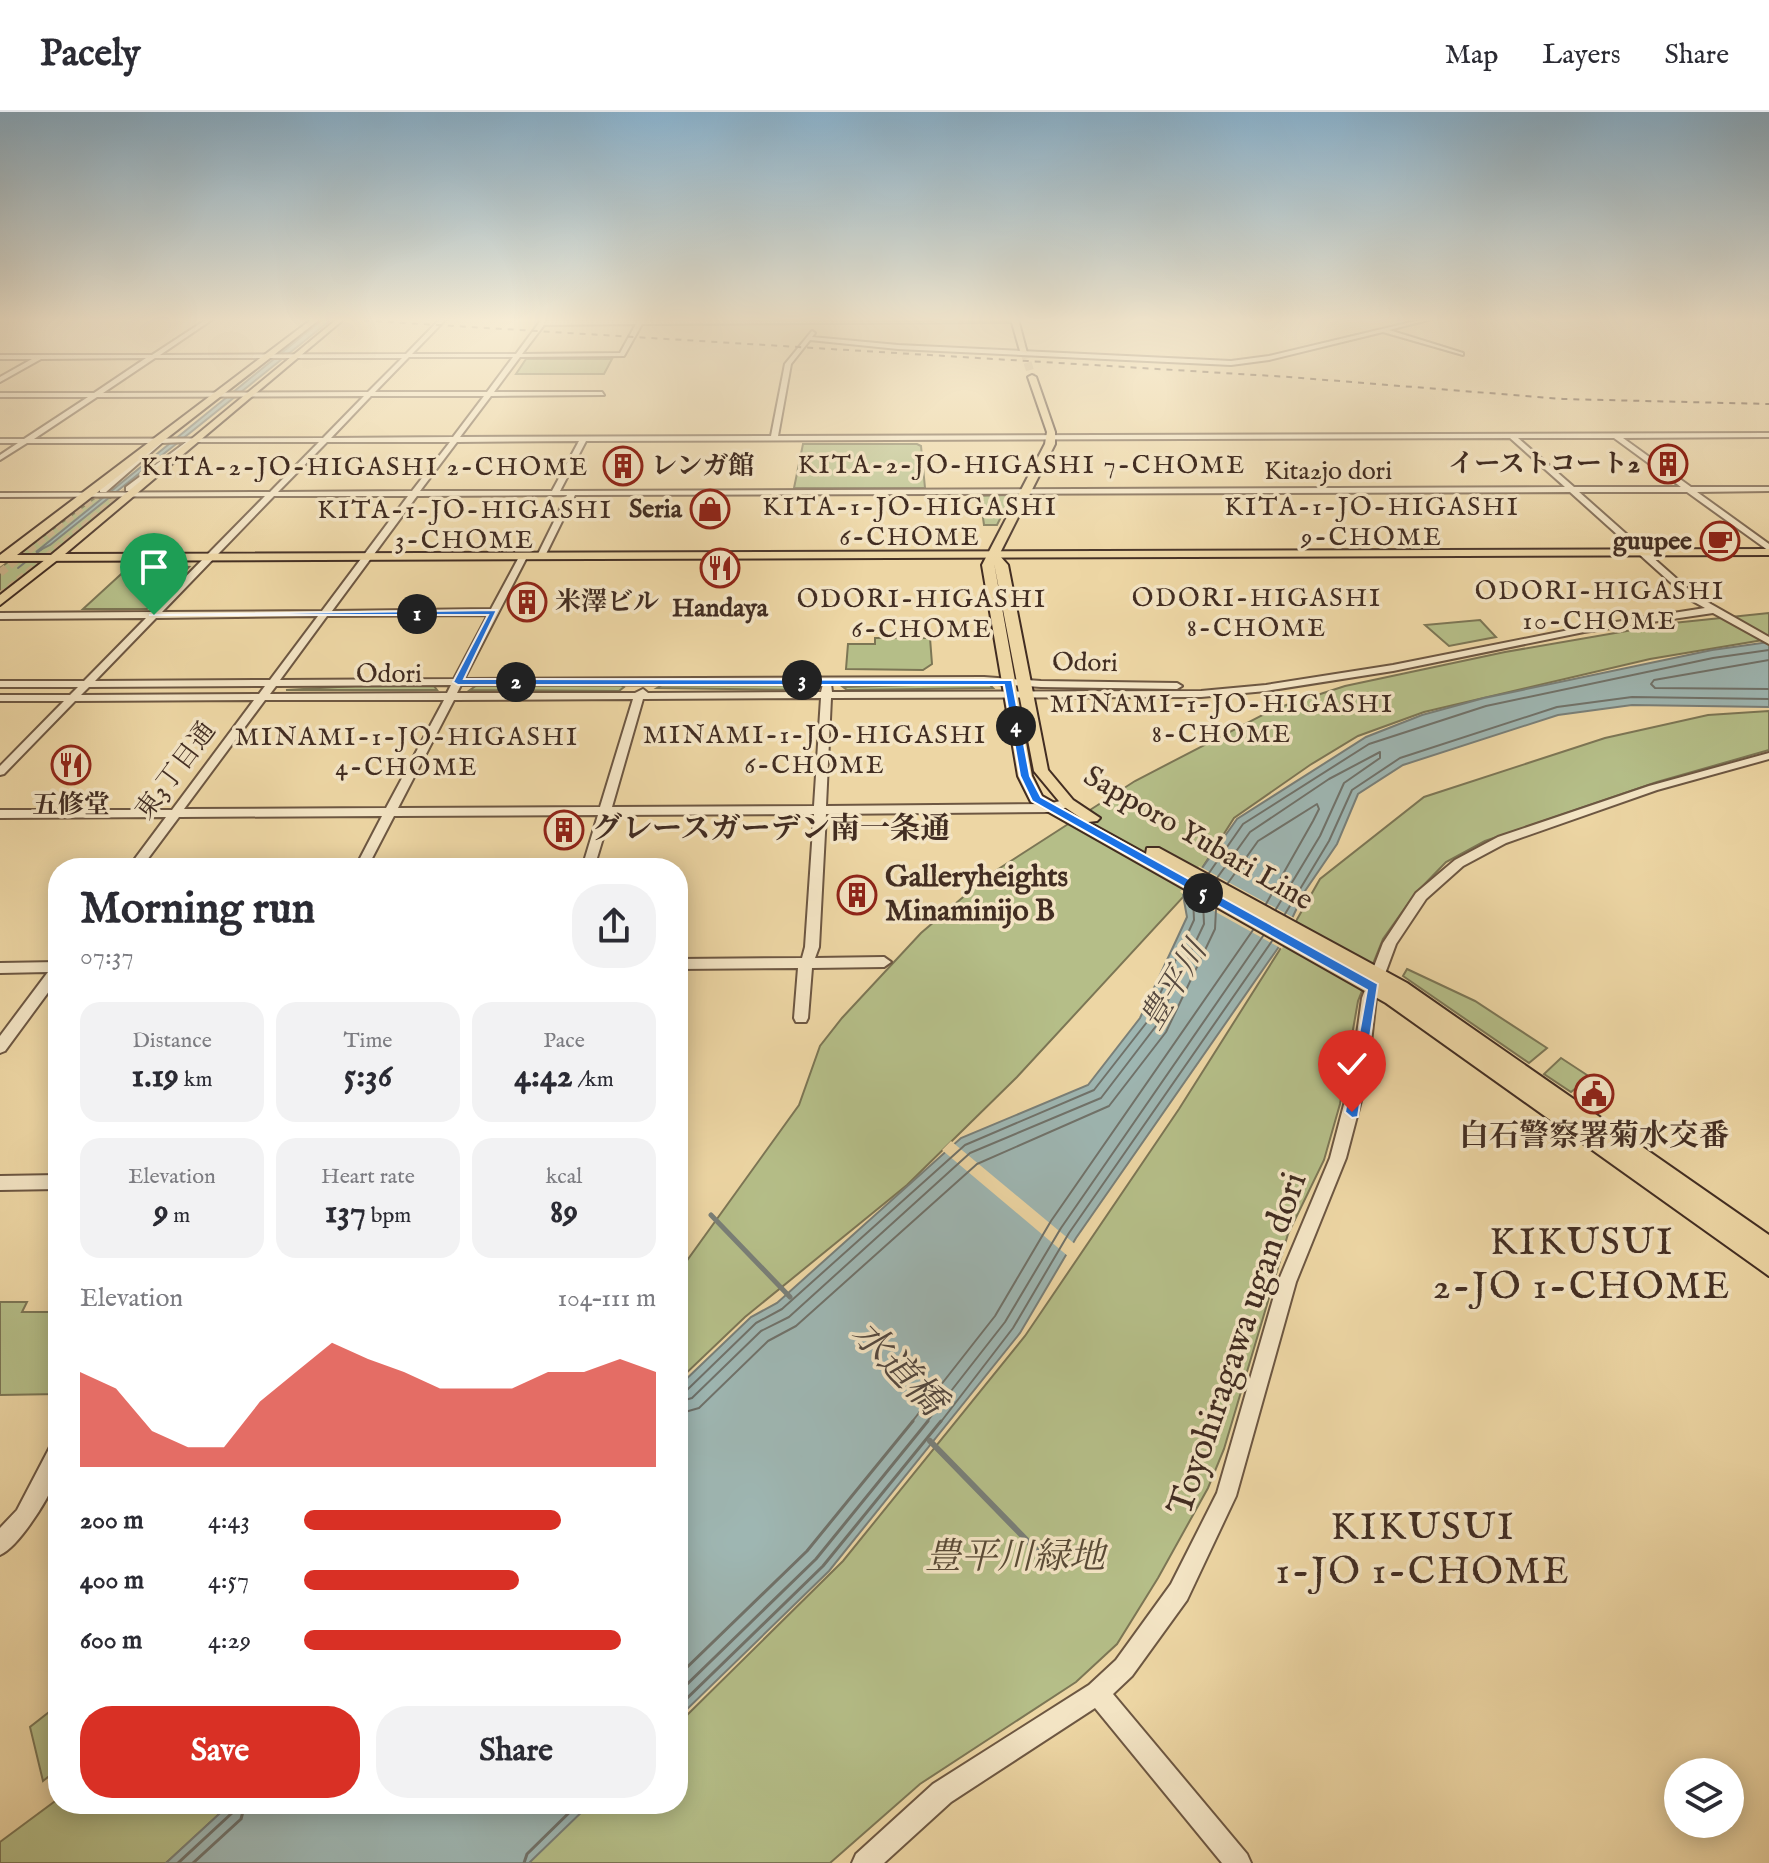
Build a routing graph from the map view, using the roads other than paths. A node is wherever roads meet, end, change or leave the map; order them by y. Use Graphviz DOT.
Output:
graph roads {
  1 [pos="86,401"];
  2 [pos="215,401"];
  3 [pos="237,401"];
  4 [pos="362,401"];
  5 [pos="483,401"];
  6 [pos="781,401"];
  7 [pos="1039,401"];
  8 [pos="1769,435"];
  9 [pos="1512,436"];
  10 [pos="1616,436"];
  11 [pos="1050,438"];
  12 [pos="774,439"];
  13 [pos="324,440"];
  14 [pos="454,440"];
  15 [pos="583,440"];
  16 [pos="0,441"];
  17 [pos="25,441"];
  18 [pos="165,441"];
  19 [pos="188,441"];
  20 [pos="0,458"];
  21 [pos="1688,489"];
  22 [pos="1769,489"];
  23 [pos="1572,490"];
  24 [pos="103,492"];
  25 [pos="130,492"];
  26 [pos="1026,492"];
  27 [pos="555,493"];
  28 [pos="572,493"];
  29 [pos="272,494"];
  30 [pos="413,494"];
  31 [pos="0,495"];
  32 [pos="88,495"];
  33 [pos="1769,550"];
  34 [pos="1642,552"];
  35 [pos="993,555"];
  36 [pos="541,556"];
  37 [pos="367,557"];
  38 [pos="523,557"];
  39 [pos="54,558"];
  40 [pos="210,558"];
  41 [pos="2,560"];
  42 [pos="0,601"];
  43 [pos="1712,610"];
  44 [pos="494,612"];
  45 [pos="324,614"];
  46 [pos="154,615"];
  47 [pos="0,616"];
  48 [pos="1769,641"];
  49 [pos="655,681"];
  50 [pos="458,682"];
  51 [pos="272,683"];
  52 [pos="0,684"];
  53 [pos="86,684"];
  54 [pos="826,687"];
  55 [pos="1017,688"];
  56 [pos="639,695"];
  57 [pos="451,696"];
  58 [pos="261,697"];
  59 [pos="0,698"];
  60 [pos="73,698"];
  61 [pos="1769,756"];
  62 [pos="0,772"];
  63 [pos="1068,803"];
  64 [pos="1048,808"];
  65 [pos="820,810"];
  66 [pos="605,811"];
  67 [pos="390,812"];
  68 [pos="175,813"];
  69 [pos="0,814"];
  70 [pos="1080,818"];
  71 [pos="141,858"];
  72 [pos="366,858"];
  73 [pos="591,858"];
  74 [pos="807,962"];
  75 [pos="884,962"];
  76 [pos="688,964"];
  77 [pos="0,968"];
  78 [pos="48,968"];
  79 [pos="1377,981"];
  80 [pos="48,982"];
  81 [pos="801,1018"];
  82 [pos="0,1047"];
  83 [pos="48,1182"];
  84 [pos="0,1183"];
  85 [pos="1769,1248"];
  86 [pos="1769,1266"];
  87 [pos="48,1471"];
  88 [pos="0,1544"];
  89 [pos="1097,1693"];
  90 [pos="865,1863"];
  91 [pos="1238,1863"];
  1 -- 17 [label="street"];
  2 -- 18 [label="main road"];
  3 -- 19 [label="main road"];
  4 -- 13 [label="street"];
  5 -- 14 [label="street, 東3丁目通"];
  6 -- 12 [label="street"];
  7 -- 11 [label="main road"];
  8 -- 10 [label="street"];
  9 -- 10 [label="street"];
  9 -- 11 [label="street"];
  9 -- 23 [label="street"];
  10 -- 21 [label="street"];
  11 -- 12 [label="street"];
  11 -- 26 [label="main road"];
  12 -- 15 [label="street"];
  13 -- 14 [label="street"];
  13 -- 19 [label="street"];
  13 -- 29 [label="street"];
  14 -- 15 [label="street"];
  14 -- 30 [label="street, 東3丁目通"];
  15 -- 27 [label="street"];
  16 -- 17 [label="street"];
  17 -- 18 [label="street"];
  17 -- 20 [label="street"];
  18 -- 19 [label="street"];
  18 -- 24 [label="street"];
  18 -- 32 [label="main road"];
  19 -- 25 [label="main road"];
  21 -- 22 [label="street, Kita2jo dori"];
  21 -- 23 [label="street, Kita2jo dori"];
  21 -- 33 [label="street"];
  23 -- 26 [label="street, Kita2jo dori"];
  23 -- 34 [label="street"];
  24 -- 25 [label="street, Kita2jo dori"];
  24 -- 32 [label="street"];
  25 -- 29 [label="street, Kita2jo dori"];
  25 -- 39 [label="main road"];
  26 -- 28 [label="street, Kita2jo dori"];
  26 -- 35 [label="main road"];
  27 -- 28 [label="street, Kita2jo dori"];
  27 -- 30 [label="street, Kita2jo dori"];
  28 -- 36 [label="street"];
  29 -- 30 [label="street, Kita2jo dori"];
  29 -- 40 [label="street"];
  30 -- 37 [label="street, 東3丁目通"];
  31 -- 32 [label="street"];
  32 -- 41 [label="main road"];
  33 -- 34 [label="main road"];
  34 -- 35 [label="main road"];
  34 -- 43 [label="street"];
  35 -- 36 [label="main road"];
  35 -- 55 [label="main road, Sapporo Yubari Line"];
  36 -- 38 [label="main road"];
  37 -- 38 [label="main road"];
  37 -- 40 [label="main road"];
  37 -- 45 [label="street, 東3丁目通"];
  38 -- 44 [label="street"];
  39 -- 40 [label="main road"];
  39 -- 41 [label="main road"];
  39 -- 42 [label="main road"];
  40 -- 46 [label="street"];
  43 -- 48 [label="street"];
  43 -- 55 [label="street, Odori"];
  44 -- 45 [label="street"];
  44 -- 50 [label="street"];
  45 -- 46 [label="street"];
  45 -- 51 [label="street, 東3丁目通"];
  46 -- 47 [label="street"];
  46 -- 53 [label="street"];
  49 -- 50 [label="street, Odori"];
  49 -- 54 [label="street, Odori"];
  49 -- 56 [label="street"];
  50 -- 51 [label="street, Odori"];
  50 -- 57 [label="street"];
  51 -- 53 [label="street, Odori"];
  51 -- 58 [label="street, 東3丁目通"];
  52 -- 53 [label="street, Odori"];
  53 -- 60 [label="street"];
  54 -- 55 [label="street, Odori"];
  54 -- 56 [label="street, Odori"];
  54 -- 65 [label="street"];
  55 -- 63 [label="main road, Sapporo Yubari Line"];
  55 -- 64 [label="main road, Sapporo Yubari Line"];
  56 -- 57 [label="street, Odori"];
  56 -- 66 [label="street"];
  57 -- 58 [label="street, Odori"];
  57 -- 67 [label="street"];
  58 -- 60 [label="street, Odori"];
  58 -- 68 [label="street, 東3丁目通"];
  59 -- 60 [label="street, Odori"];
  60 -- 62 [label="street"];
  61 -- 79 [label="street, Toyohiragawa ugan dori"];
  63 -- 64 [label="street"];
  63 -- 70 [label="main road, Sapporo Yubari Line"];
  64 -- 65 [label="street"];
  64 -- 70 [label="main road, Sapporo Yubari Line"];
  65 -- 66 [label="street"];
  65 -- 74 [label="street"];
  66 -- 67 [label="street"];
  66 -- 73 [label="street"];
  67 -- 68 [label="street"];
  67 -- 72 [label="street"];
  68 -- 69 [label="street"];
  68 -- 71 [label="street, 東3丁目通"];
  70 -- 79 [label="main road, Sapporo Yubari Line"];
  74 -- 75 [label="street"];
  74 -- 76 [label="street"];
  74 -- 81 [label="street"];
  77 -- 78 [label="street"];
  79 -- 85 [label="main road, Sapporo Yubari Line"];
  79 -- 86 [label="main road, Sapporo Yubari Line"];
  79 -- 89 [label="street, Toyohiragawa ugan dori"];
  80 -- 82 [label="street"];
  83 -- 84 [label="street"];
  87 -- 88 [label="street"];
  89 -- 90 [label="street, Toyohiragawa ugan dori"];
  89 -- 91 [label="street"];
}
